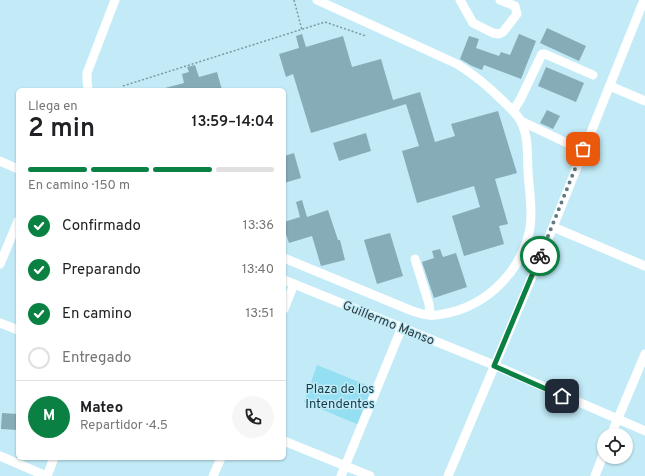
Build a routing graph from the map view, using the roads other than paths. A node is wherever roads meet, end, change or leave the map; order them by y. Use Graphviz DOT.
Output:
graph roads {
  1 [pos="115,0"];
  2 [pos="318,0"];
  3 [pos="460,0"];
  4 [pos="500,0"];
  5 [pos="644,0"];
  6 [pos="593,75"];
  7 [pos="610,86"];
  8 [pos="88,88"];
  9 [pos="645,101"];
  10 [pos="512,110"];
  11 [pos="521,121"];
  12 [pos="583,149"];
  13 [pos="0,161"];
  14 [pos="16,168"];
  15 [pos="16,225"];
  16 [pos="553,227"];
  17 [pos="286,259"];
  18 [pos="415,259"];
  19 [pos="0,264"];
  20 [pos="645,266"];
  21 [pos="286,281"];
  22 [pos="294,284"];
  23 [pos="286,304"];
  24 [pos="430,315"];
  25 [pos="0,323"];
  26 [pos="402,327"];
  27 [pos="16,329"];
  28 [pos="645,354"];
  29 [pos="494,366"];
  30 [pos="618,420"];
  31 [pos="614,428"];
  32 [pos="645,431"];
  33 [pos="286,442"];
  34 [pos="0,456"];
  35 [pos="53,460"];
  36 [pos="220,460"];
  37 [pos="599,464"];
  38 [pos="345,466"];
  39 [pos="46,476"];
  40 [pos="214,476"];
  41 [pos="341,476"];
  42 [pos="370,476"];
  43 [pos="448,476"];
  44 [pos="594,476"];
  1 -- 8 [label="street"];
  2 -- 10 [label="street"];
  3 -- 4 [label="street"];
  5 -- 7 [label="street"];
  6 -- 10 [label="street"];
  7 -- 9 [label="street"];
  7 -- 12 [label="street"];
  10 -- 11 [label="street"];
  11 -- 12 [label="street"];
  11 -- 24 [label="street"];
  12 -- 16 [label="street"];
  13 -- 14 [label="street"];
  15 -- 19 [label="street"];
  16 -- 20 [label="street"];
  16 -- 29 [label="street"];
  17 -- 24 [label="street"];
  18 -- 24 [label="street"];
  21 -- 22 [label="street, Guillermo Manso"];
  22 -- 23 [label="street"];
  22 -- 26 [label="street, Guillermo Manso"];
  25 -- 27 [label="street"];
  26 -- 29 [label="street, Guillermo Manso"];
  26 -- 38 [label="street"];
  28 -- 30 [label="street"];
  29 -- 30 [label="street, Guillermo Manso"];
  29 -- 43 [label="street"];
  30 -- 31 [label="street"];
  30 -- 32 [label="street, Guillermo Manso"];
  33 -- 38 [label="street"];
  34 -- 39 [label="street"];
  35 -- 39 [label="street"];
  36 -- 40 [label="street"];
  37 -- 44 [label="street"];
  38 -- 41 [label="street"];
  38 -- 42 [label="street"];
}
